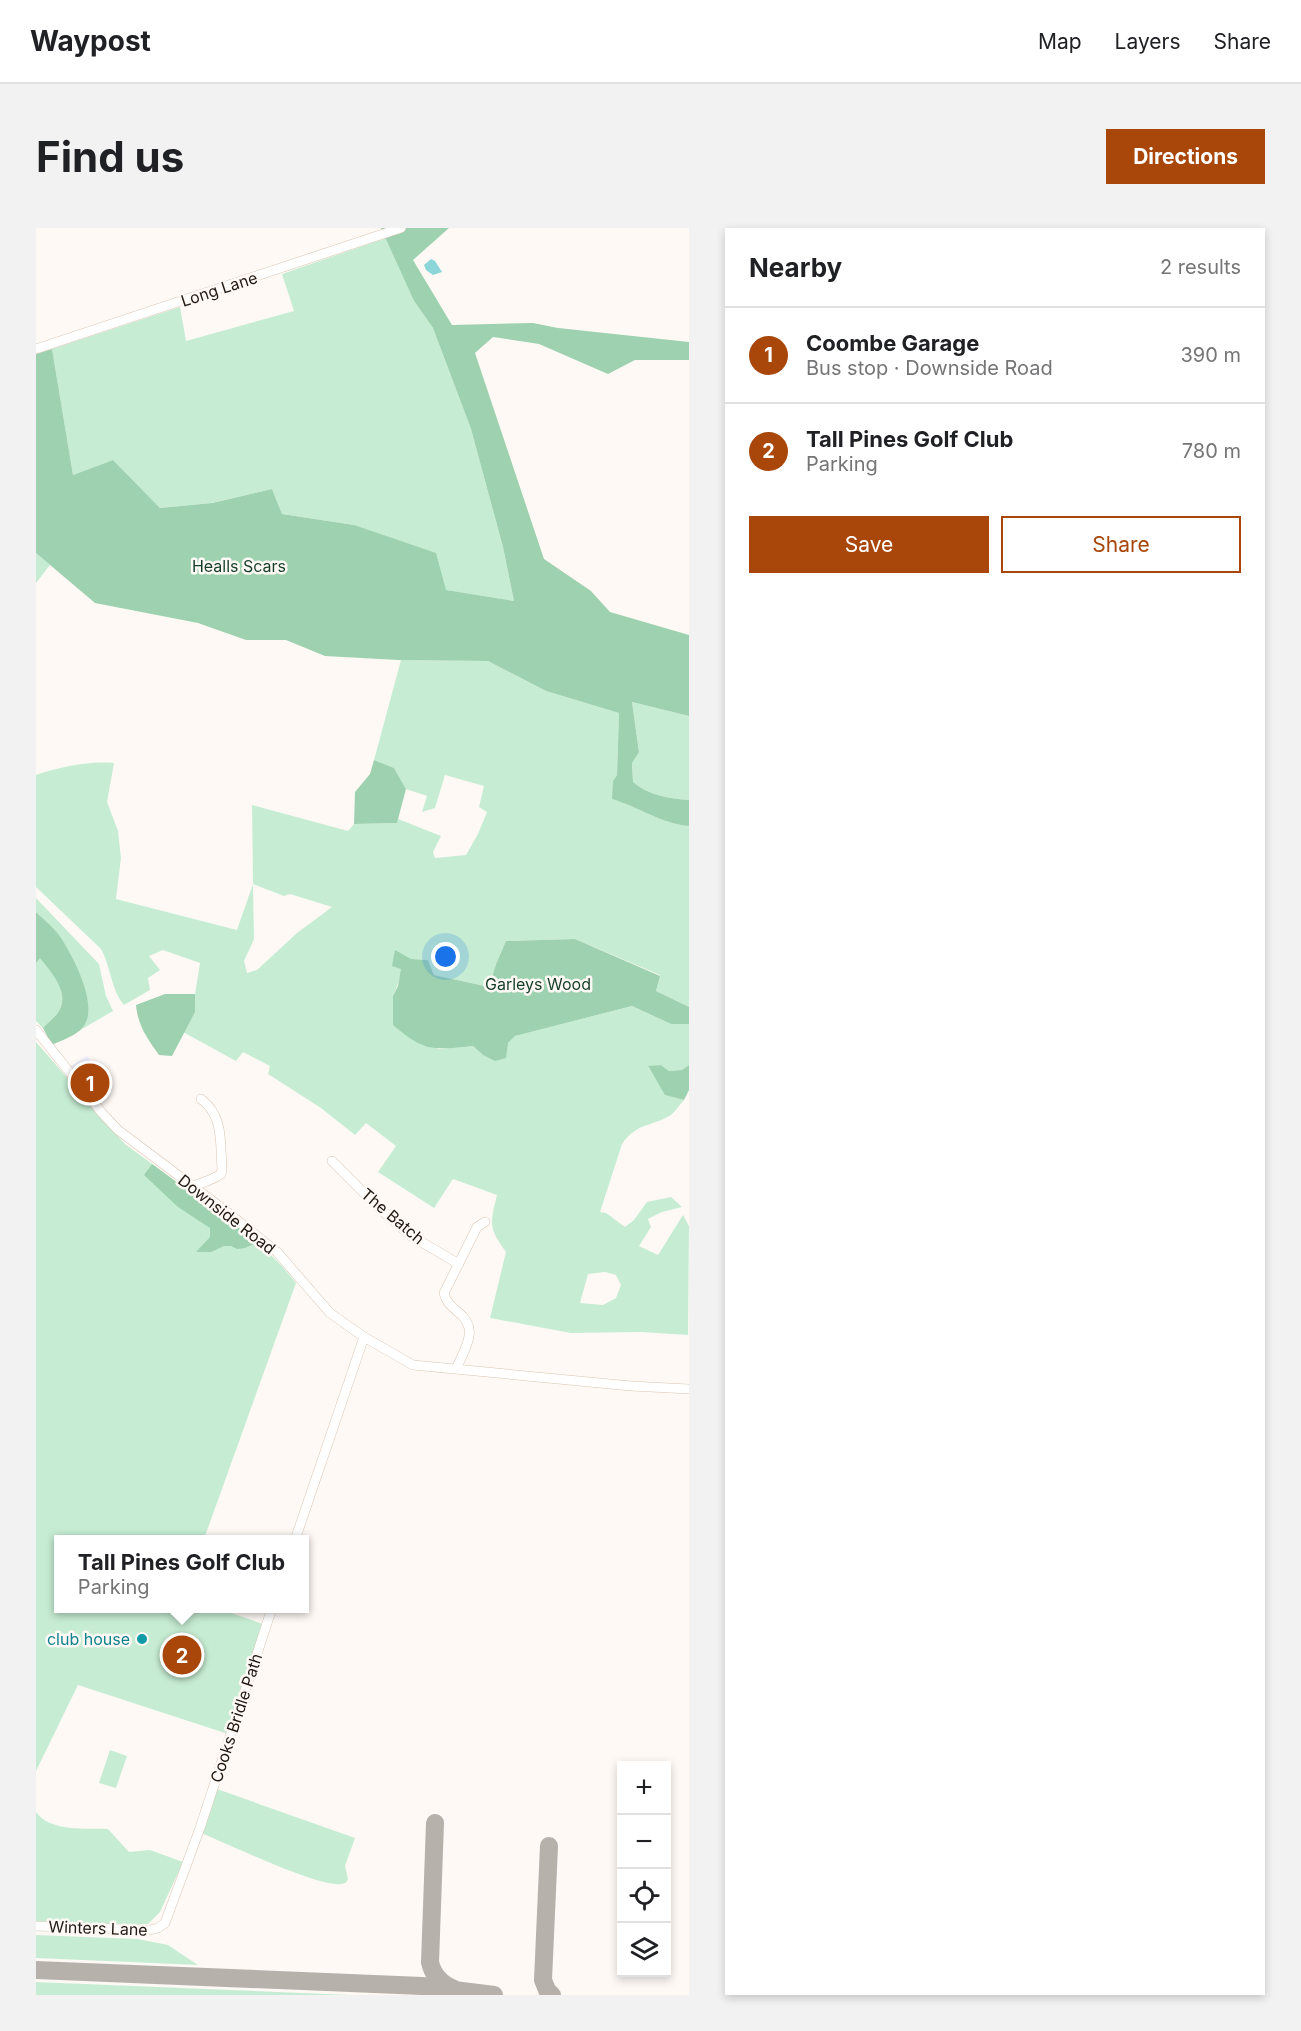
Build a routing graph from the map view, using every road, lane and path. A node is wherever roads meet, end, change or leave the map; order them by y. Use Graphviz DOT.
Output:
graph roads {
  1 [pos="401,228"];
  2 [pos="36,349"];
  3 [pos="36,1030"];
  4 [pos="201,1099"];
  5 [pos="332,1161"];
  6 [pos="192,1186"];
  7 [pos="485,1222"];
  8 [pos="459,1264"];
  9 [pos="364,1337"];
  10 [pos="456,1369"];
  11 [pos="689,1389"];
  12 [pos="296,1535"];
  13 [pos="271,1613"];
  14 [pos="200,1828"];
  15 [pos="36,1926"];
  1 -- 2 [label="street, Long Lane"];
  3 -- 6 [label="street, Downside Road"];
  4 -- 6 [label="street"];
  5 -- 8 [label="street, The Batch"];
  6 -- 9 [label="street, Downside Road"];
  7 -- 8 [label="street"];
  8 -- 10 [label="street"];
  9 -- 10 [label="street, Downside Road"];
  9 -- 12 [label="street"];
  10 -- 11 [label="street, Downside Road"];
  13 -- 14 [label="street, Cooks Bridle Path"];
  14 -- 15 [label="street, Winters Lane"];
}
